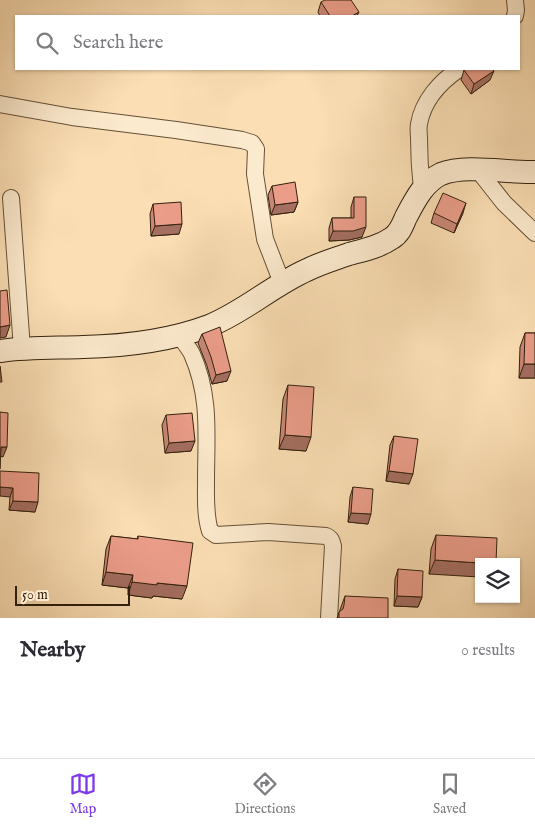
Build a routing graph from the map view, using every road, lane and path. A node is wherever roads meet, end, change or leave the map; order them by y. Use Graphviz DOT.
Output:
graph roads {
  1 [pos="515,0"];
  2 [pos="515,15"];
  3 [pos="457,70"];
  4 [pos="0,104"];
  5 [pos="478,170"];
  6 [pos="535,172"];
  7 [pos="422,189"];
  8 [pos="10,198"];
  9 [pos="535,233"];
  10 [pos="282,283"];
  11 [pos="179,335"];
  12 [pos="22,349"];
  13 [pos="0,351"];
  14 [pos="329,618"];
  1 -- 2 [label="street"];
  3 -- 7 [label="street"];
  4 -- 10 [label="street"];
  5 -- 6 [label="street"];
  5 -- 7 [label="street"];
  5 -- 9 [label="street"];
  7 -- 10 [label="street"];
  8 -- 12 [label="street"];
  10 -- 11 [label="street"];
  11 -- 12 [label="street"];
  11 -- 14 [label="street"];
  12 -- 13 [label="street"];
}
